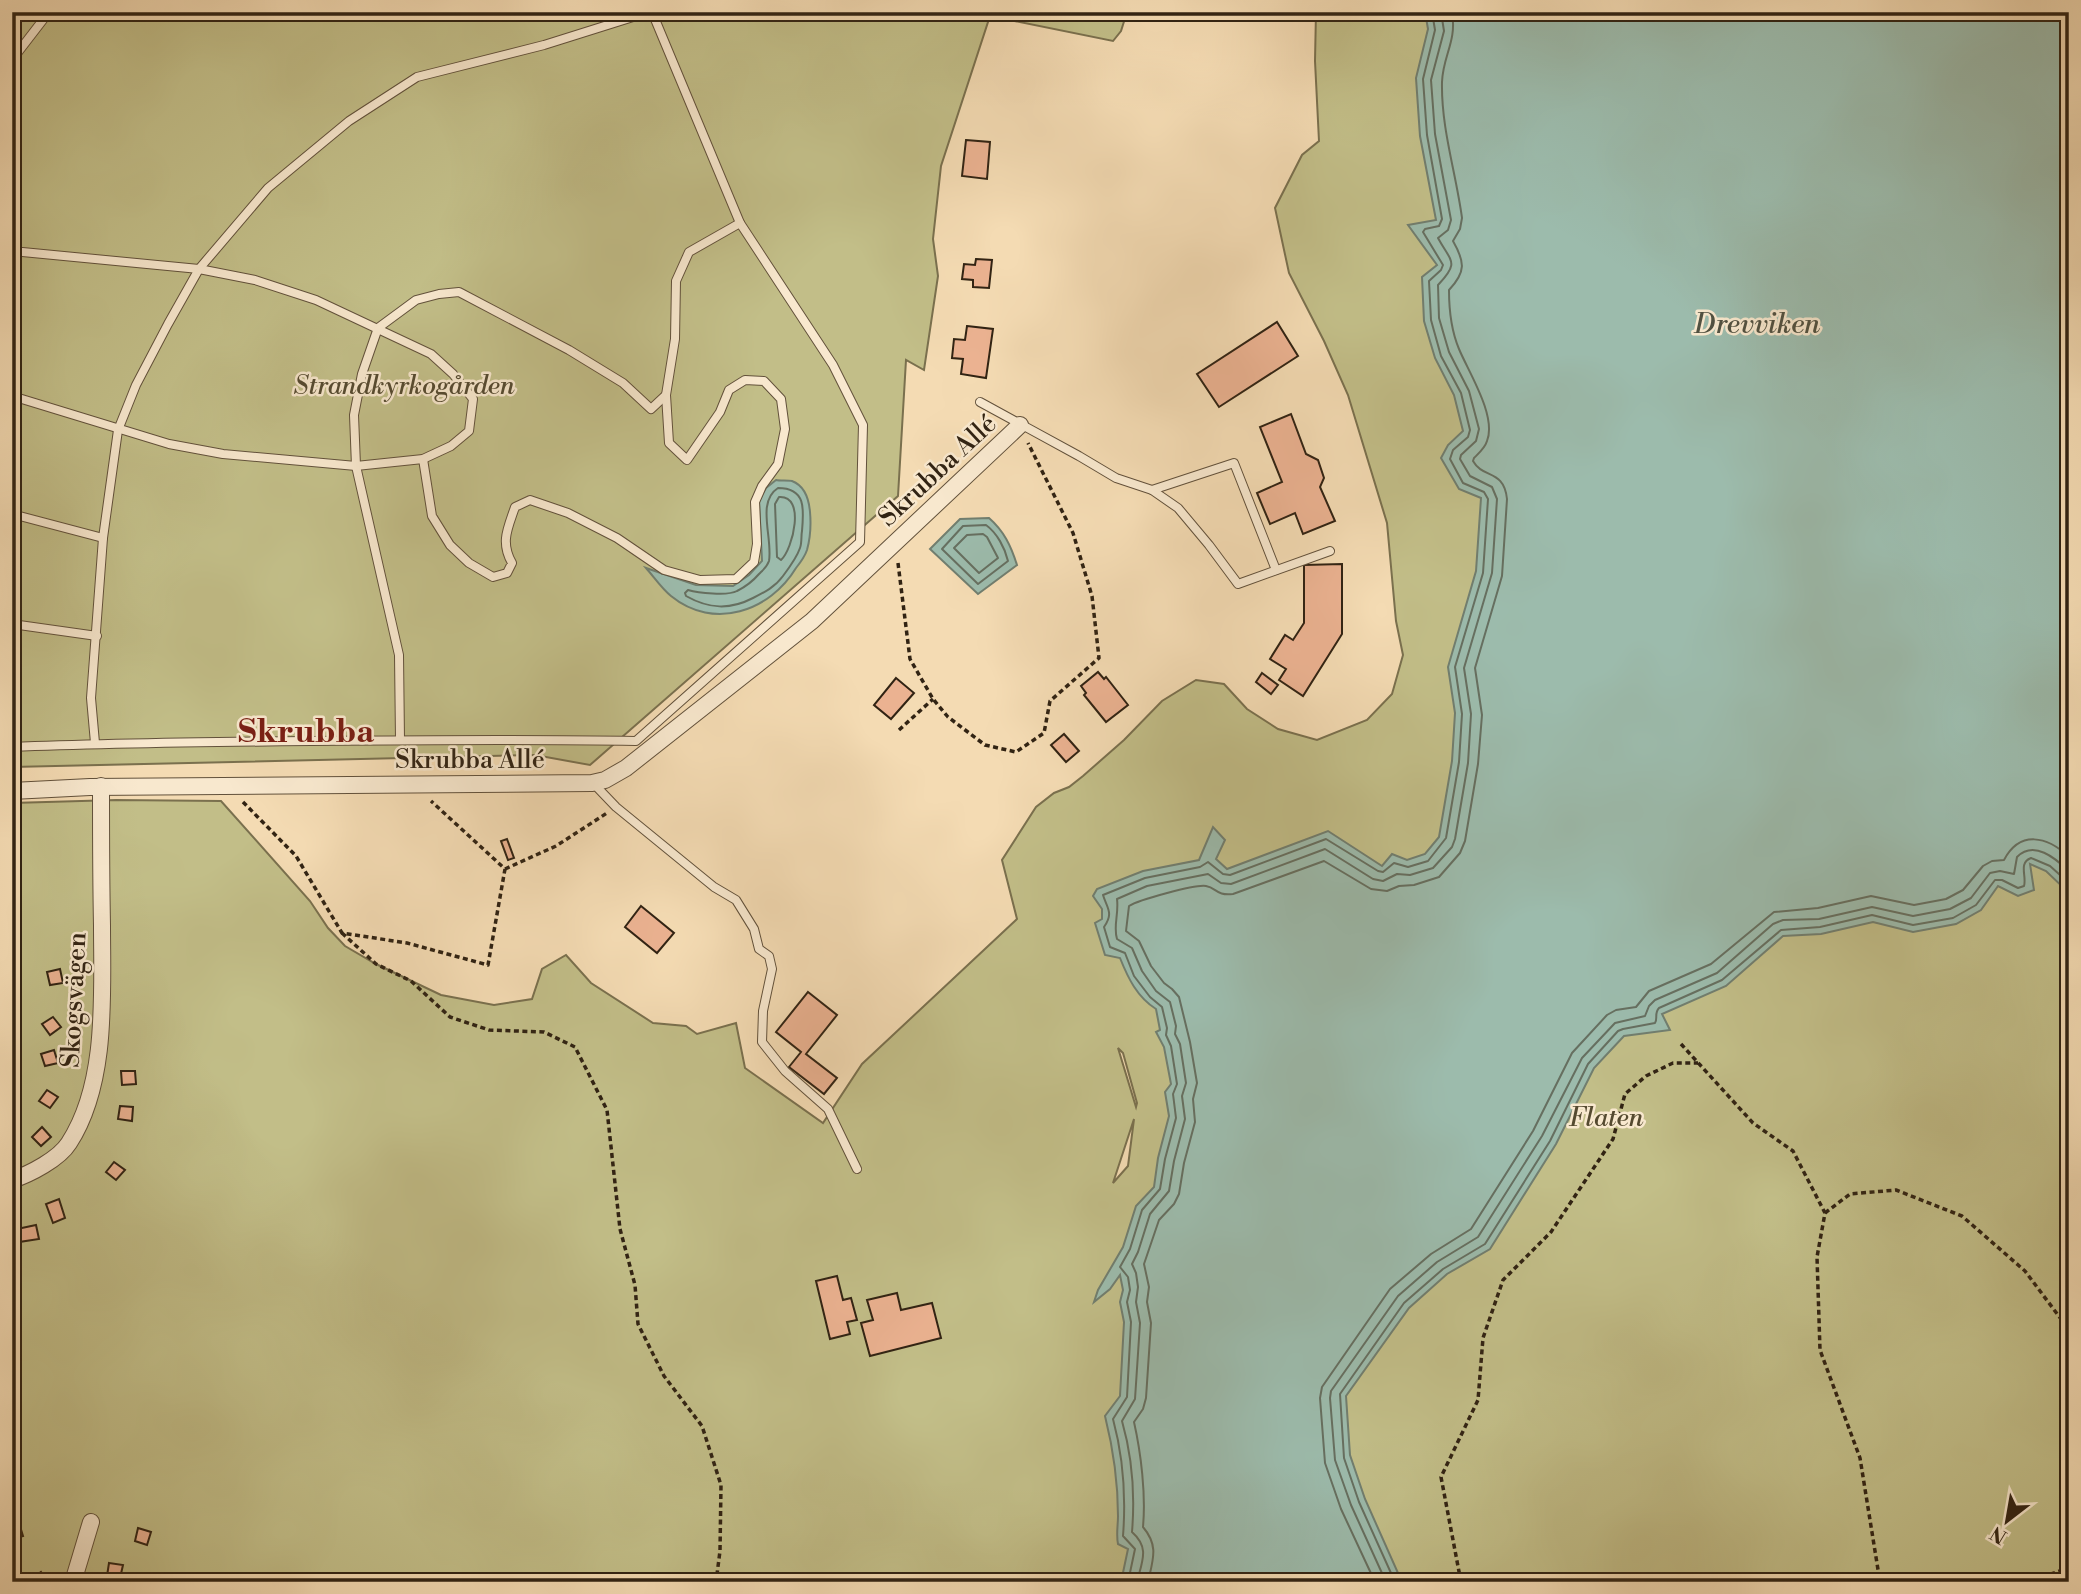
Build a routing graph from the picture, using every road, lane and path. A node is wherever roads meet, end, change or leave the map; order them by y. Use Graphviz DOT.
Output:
graph roads {
  1 [pos="49,12"];
  2 [pos="651,12"];
  3 [pos="12,60"];
  4 [pos="740,223"];
  5 [pos="12,251"];
  6 [pos="199,269"];
  7 [pos="378,328"];
  8 [pos="666,395"];
  9 [pos="12,396"];
  10 [pos="980,402"];
  11 [pos="1020,425"];
  12 [pos="118,430"];
  13 [pos="423,459"];
  14 [pos="356,466"];
  15 [pos="1152,490"];
  16 [pos="12,514"];
  17 [pos="103,538"];
  18 [pos="895,542"];
  19 [pos="1330,551"];
  20 [pos="1276,570"];
  21 [pos="12,624"];
  22 [pos="97,636"];
  23 [pos="933,699"];
  24 [pos="899,730"];
  25 [pos="400,740"];
  26 [pos="95,743"];
  27 [pos="12,747"];
  28 [pos="412,783"];
  29 [pos="592,783"];
  30 [pos="227,785"];
  31 [pos="101,786"];
  32 [pos="12,791"];
  33 [pos="617,807"];
  34 [pos="505,869"];
  35 [pos="342,933"];
  36 [pos="1681,1044"];
  37 [pos="1698,1063"];
  38 [pos="857,1169"];
  39 [pos="12,1180"];
  40 [pos="1825,1213"];
  41 [pos="2069,1339"];
  42 [pos="2069,1419"];
  43 [pos="2069,1430"];
  44 [pos="91,1522"];
  45 [pos="2069,1568"];
  46 [pos="73,1582"];
  47 [pos="716,1582"];
  48 [pos="1461,1582"];
  49 [pos="1880,1582"];
  50 [pos="2026,1582"];
  1 -- 3 [label="lane"];
  2 -- 4 [label="lane"];
  2 -- 6 [label="lane"];
  4 -- 8 [label="lane"];
  4 -- 25 [label="lane"];
  5 -- 6 [label="lane"];
  6 -- 7 [label="lane"];
  6 -- 12 [label="lane"];
  7 -- 8 [label="lane"];
  7 -- 13 [label="lane"];
  7 -- 14 [label="lane"];
  8 -- 13 [label="lane"];
  9 -- 12 [label="lane"];
  10 -- 11 [label="lane"];
  11 -- 15 [label="lane"];
  11 -- 18 [label="street, Skrubba Allé"];
  11 -- 23 [label="path"];
  12 -- 14 [label="lane"];
  12 -- 17 [label="lane"];
  13 -- 14 [label="lane"];
  14 -- 25 [label="lane"];
  15 -- 20 [label="lane"];
  15 -- 20 [label="lane"];
  16 -- 17 [label="lane"];
  17 -- 22 [label="lane"];
  18 -- 23 [label="path"];
  18 -- 29 [label="street, Skrubba Allé"];
  19 -- 20 [label="lane"];
  21 -- 22 [label="lane"];
  22 -- 26 [label="lane"];
  23 -- 24 [label="path"];
  25 -- 26 [label="lane"];
  26 -- 27 [label="lane"];
  28 -- 29 [label="street, Skrubba Allé"];
  28 -- 30 [label="street, Skrubba Allé"];
  28 -- 34 [label="path"];
  29 -- 33 [label="lane"];
  30 -- 31 [label="street, Skrubba Allé"];
  30 -- 35 [label="path"];
  31 -- 32 [label="street, Skrubba Allé"];
  31 -- 39 [label="street, Skogsvägen"];
  33 -- 34 [label="path"];
  33 -- 38 [label="lane"];
  34 -- 35 [label="path"];
  35 -- 47 [label="path"];
  36 -- 37 [label="path"];
  37 -- 40 [label="path"];
  37 -- 48 [label="path"];
  40 -- 41 [label="path"];
  40 -- 49 [label="path"];
  42 -- 43 [label="path"];
  44 -- 46 [label="street"];
  45 -- 50 [label="path"];
}
